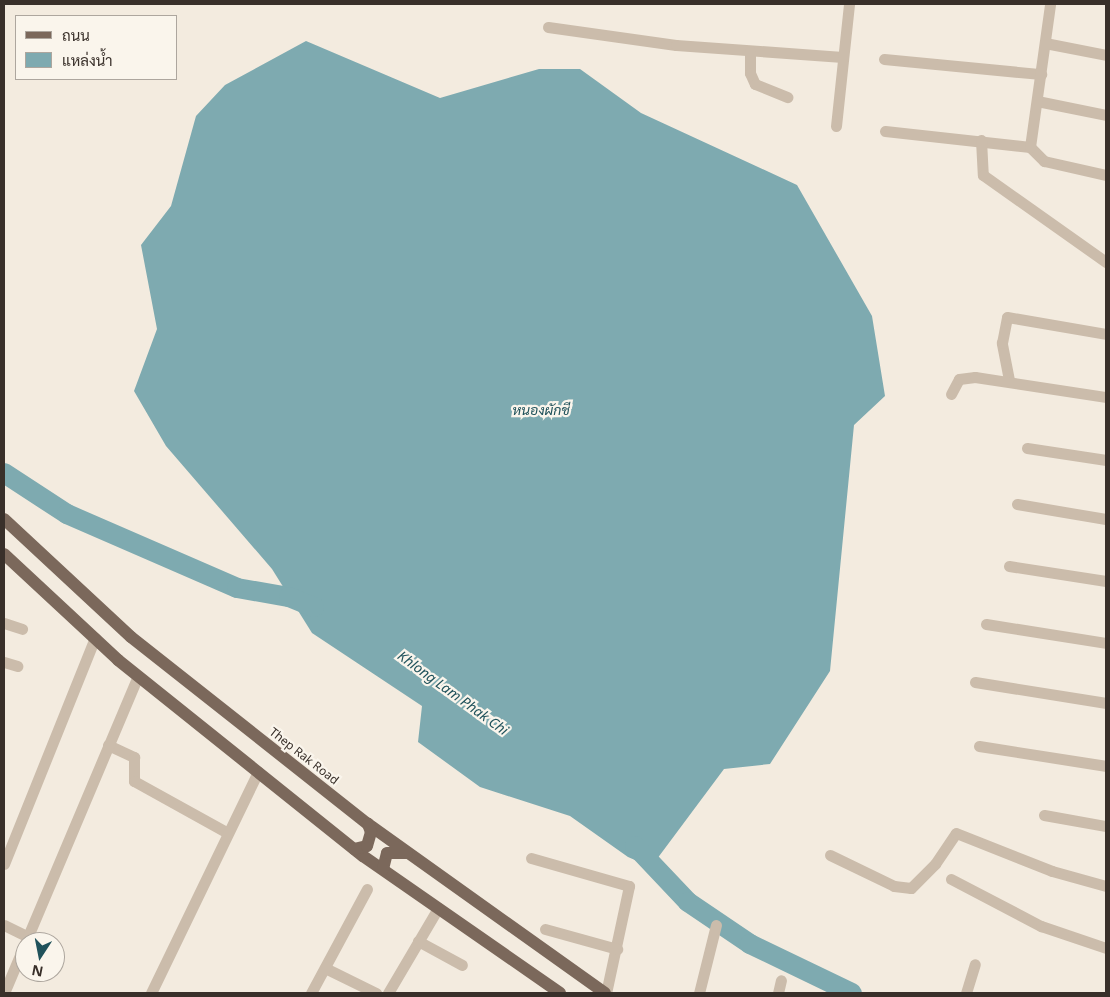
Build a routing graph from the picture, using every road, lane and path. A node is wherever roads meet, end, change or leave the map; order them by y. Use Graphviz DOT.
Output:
graph roads {
  1 [pos="849,4"];
  2 [pos="1050,4"];
  3 [pos="548,27"];
  4 [pos="1045,43"];
  5 [pos="750,51"];
  6 [pos="1106,55"];
  7 [pos="843,57"];
  8 [pos="884,59"];
  9 [pos="1041,74"];
  10 [pos="788,97"];
  11 [pos="1037,101"];
  12 [pos="1106,115"];
  13 [pos="836,126"];
  14 [pos="885,131"];
  15 [pos="981,140"];
  16 [pos="1030,147"];
  17 [pos="1106,175"];
  18 [pos="1106,262"];
  19 [pos="1106,334"];
  20 [pos="1009,380"];
  21 [pos="951,394"];
  22 [pos="1106,397"];
  23 [pos="1027,448"];
  24 [pos="1106,460"];
  25 [pos="1017,504"];
  26 [pos="4,519"];
  27 [pos="1106,519"];
  28 [pos="4,554"];
  29 [pos="1009,566"];
  30 [pos="1106,581"];
  31 [pos="4,623"];
  32 [pos="986,624"];
  33 [pos="22,629"];
  34 [pos="95,638"];
  35 [pos="1106,643"];
  36 [pos="4,662"];
  37 [pos="17,666"];
  38 [pos="138,676"];
  39 [pos="975,682"];
  40 [pos="1106,703"];
  41 [pos="108,745"];
  42 [pos="979,746"];
  43 [pos="1106,766"];
  44 [pos="258,772"];
  45 [pos="1044,815"];
  46 [pos="368,824"];
  47 [pos="1106,826"];
  48 [pos="226,832"];
  49 [pos="354,849"];
  50 [pos="406,853"];
  51 [pos="830,855"];
  52 [pos="531,858"];
  53 [pos="4,864"];
  54 [pos="383,869"];
  55 [pos="951,879"];
  56 [pos="1106,886"];
  57 [pos="368,889"];
  58 [pos="438,908"];
  59 [pos="716,925"];
  60 [pos="4,926"];
  61 [pos="545,930"];
  62 [pos="18,932"];
  63 [pos="29,932"];
  64 [pos="418,941"];
  65 [pos="1106,948"];
  66 [pos="617,949"];
  67 [pos="462,964"];
  68 [pos="975,964"];
  69 [pos="15,966"];
  70 [pos="325,968"];
  71 [pos="781,980"];
  72 [pos="4,993"];
  73 [pos="151,993"];
  74 [pos="311,993"];
  75 [pos="376,993"];
  76 [pos="388,993"];
  77 [pos="560,993"];
  78 [pos="606,993"];
  79 [pos="699,993"];
  80 [pos="778,993"];
  81 [pos="966,993"];
  1 -- 7 [label="street"];
  2 -- 4 [label="street"];
  3 -- 5 [label="street"];
  4 -- 6 [label="street"];
  4 -- 9 [label="street"];
  5 -- 7 [label="street"];
  5 -- 10 [label="street"];
  7 -- 13 [label="street"];
  8 -- 9 [label="street"];
  9 -- 11 [label="street"];
  11 -- 12 [label="street"];
  11 -- 16 [label="street"];
  14 -- 15 [label="street"];
  15 -- 16 [label="street"];
  15 -- 18 [label="street"];
  16 -- 17 [label="street"];
  19 -- 20 [label="street"];
  20 -- 21 [label="street"];
  20 -- 22 [label="street"];
  23 -- 24 [label="street"];
  25 -- 27 [label="street"];
  26 -- 46 [label="main road, Thep Rak Road"];
  28 -- 34 [label="main road"];
  29 -- 30 [label="street"];
  31 -- 33 [label="street"];
  32 -- 35 [label="street"];
  34 -- 38 [label="main road"];
  34 -- 53 [label="street"];
  36 -- 37 [label="street"];
  38 -- 41 [label="street"];
  38 -- 44 [label="main road"];
  39 -- 40 [label="street"];
  41 -- 48 [label="street"];
  41 -- 63 [label="street"];
  42 -- 43 [label="street"];
  44 -- 48 [label="street"];
  44 -- 49 [label="main road"];
  45 -- 47 [label="street"];
  46 -- 49 [label="main road"];
  46 -- 50 [label="main road, Thep Rak Road"];
  48 -- 73 [label="street"];
  49 -- 54 [label="main road"];
  50 -- 54 [label="main road"];
  50 -- 78 [label="main road, Thep Rak Road"];
  51 -- 56 [label="street"];
  52 -- 66 [label="street"];
  54 -- 58 [label="main road"];
  55 -- 65 [label="street"];
  57 -- 70 [label="street"];
  58 -- 64 [label="street"];
  58 -- 77 [label="main road"];
  59 -- 79 [label="street"];
  60 -- 62 [label="street"];
  61 -- 66 [label="street"];
  64 -- 67 [label="street"];
  64 -- 76 [label="street"];
  66 -- 78 [label="street"];
  68 -- 81 [label="street"];
  69 -- 72 [label="street"];
  70 -- 74 [label="street"];
  70 -- 75 [label="street"];
  71 -- 80 [label="street"];
}
